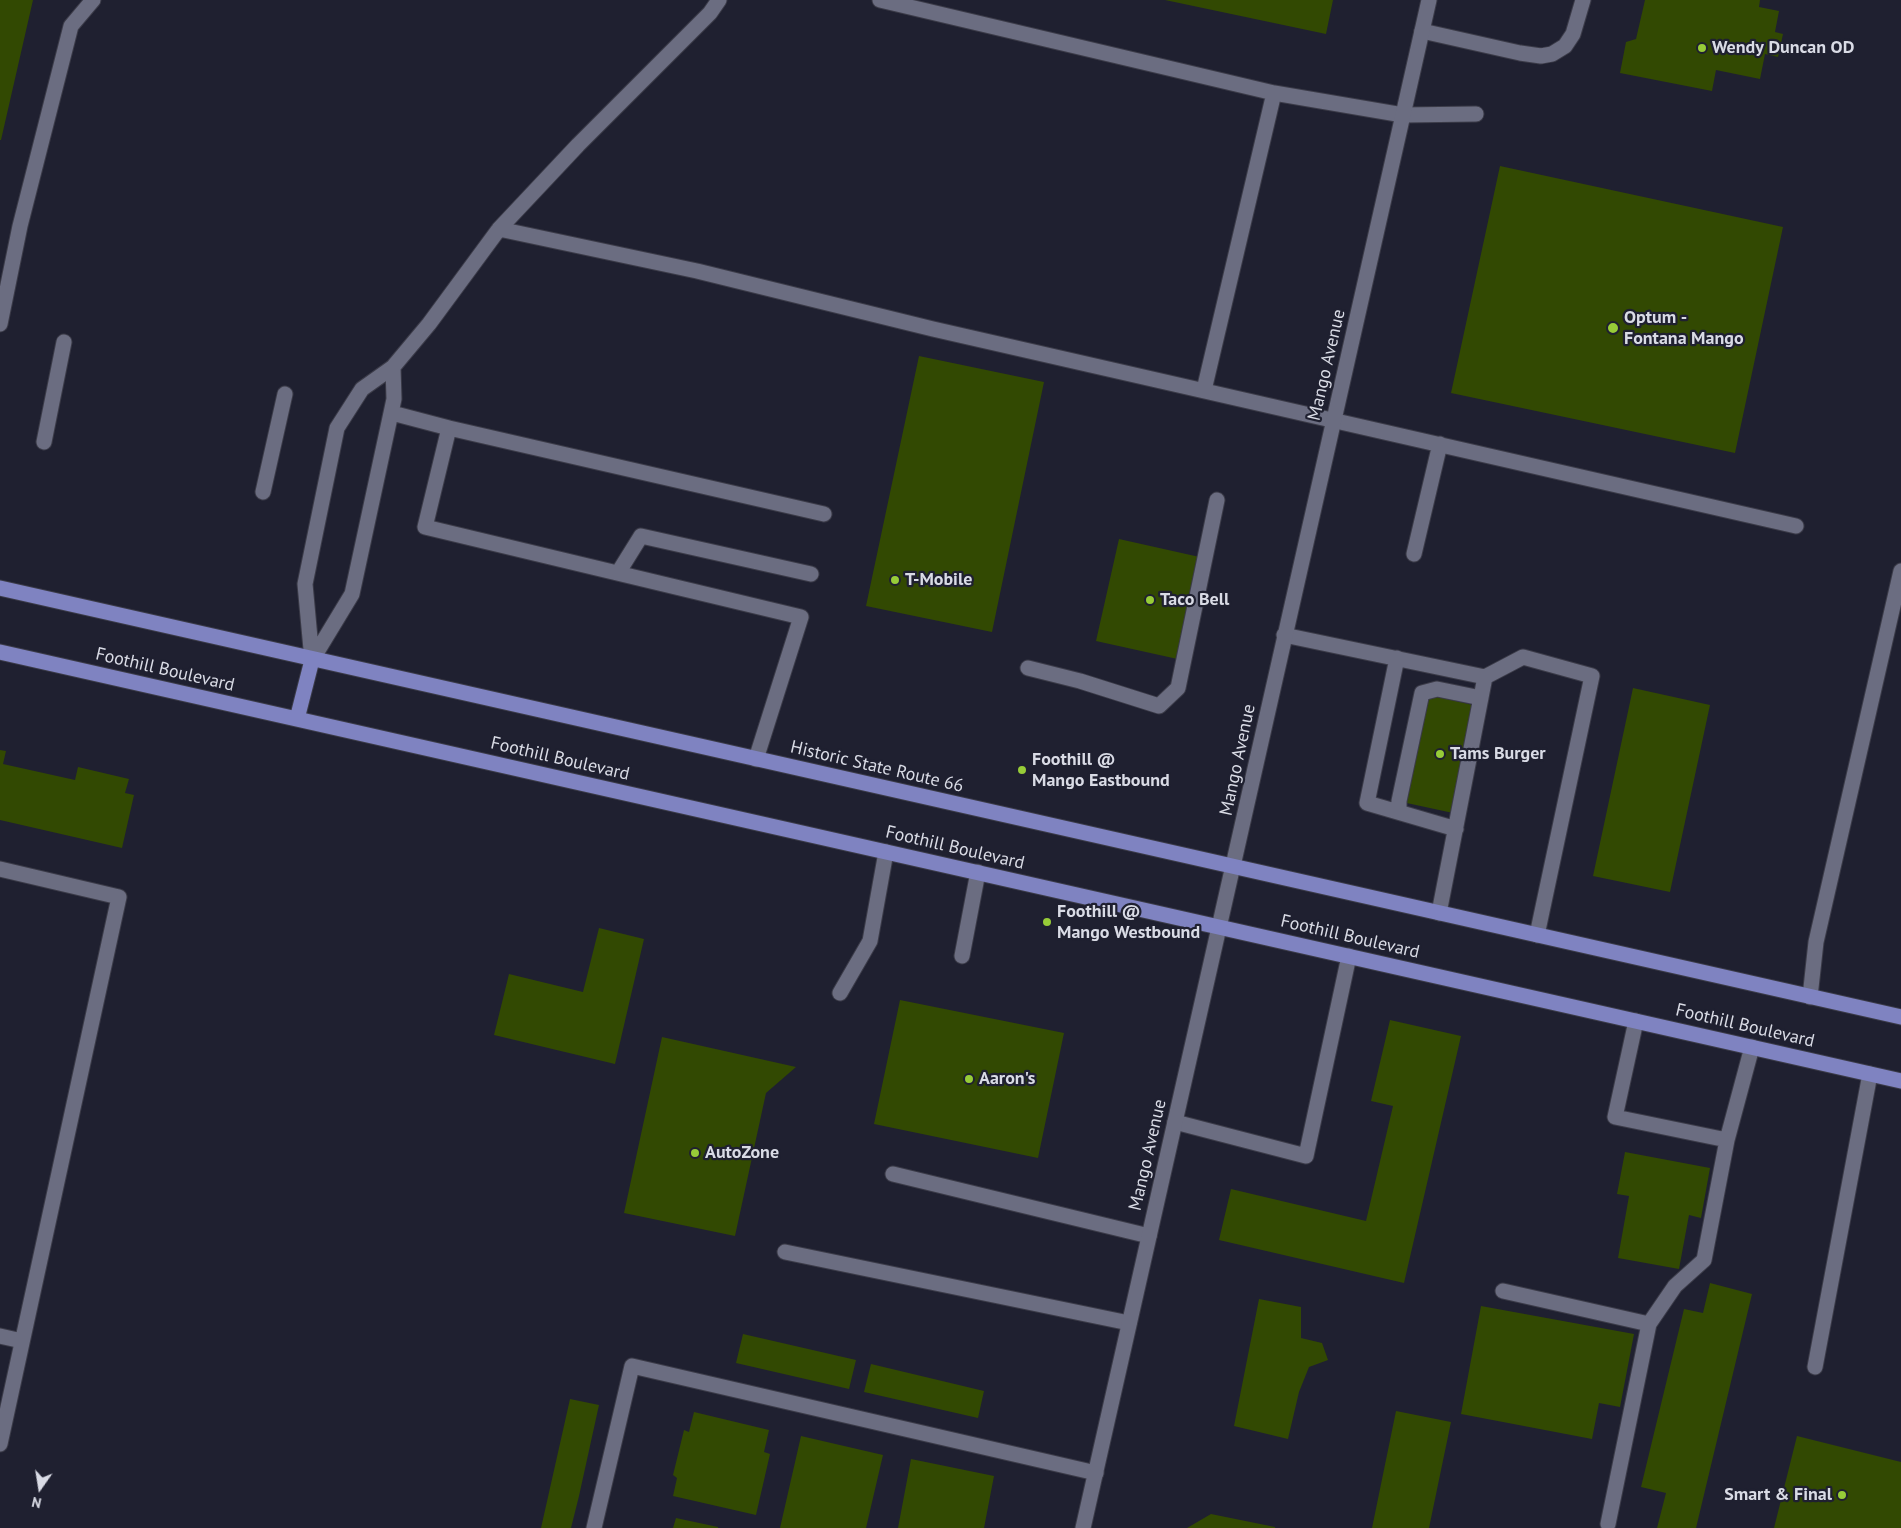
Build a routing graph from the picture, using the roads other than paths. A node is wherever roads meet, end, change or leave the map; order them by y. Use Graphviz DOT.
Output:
graph roads {
  1 [pos="93,0"];
  2 [pos="719,0"];
  3 [pos="880,0"];
  4 [pos="1429,0"];
  5 [pos="1583,0"];
  6 [pos="1422,31"];
  7 [pos="1274,93"];
  8 [pos="1476,114"];
  9 [pos="1403,115"];
  10 [pos="499,229"];
  11 [pos="0,324"];
  12 [pos="64,342"];
  13 [pos="393,367"];
  14 [pos="1204,390"];
  15 [pos="285,394"];
  16 [pos="392,413"];
  17 [pos="1334,419"];
  18 [pos="448,428"];
  19 [pos="44,442"];
  20 [pos="1440,444"];
  21 [pos="263,492"];
  22 [pos="1217,500"];
  23 [pos="824,514"];
  24 [pos="1796,526"];
  25 [pos="1414,554"];
  26 [pos="1901,571"];
  27 [pos="618,573"];
  28 [pos="811,574"];
  29 [pos="0,588"];
  30 [pos="1284,635"];
  31 [pos="0,652"];
  32 [pos="1397,658"];
  33 [pos="312,660"];
  34 [pos="1028,668"];
  35 [pos="1485,677"];
  36 [pos="1481,698"];
  37 [pos="297,719"];
  38 [pos="756,759"];
  39 [pos="1399,812"];
  40 [pos="1456,828"];
  41 [pos="886,852"];
  42 [pos="1234,867"];
  43 [pos="0,869"];
  44 [pos="978,872"];
  45 [pos="1439,913"];
  46 [pos="1220,927"];
  47 [pos="1537,935"];
  48 [pos="962,956"];
  49 [pos="1350,956"];
  50 [pos="840,993"];
  51 [pos="1810,996"];
  52 [pos="1901,1017"];
  53 [pos="1636,1021"];
  54 [pos="1752,1047"];
  55 [pos="1870,1074"];
  56 [pos="1901,1081"];
  57 [pos="1175,1122"];
  58 [pos="1727,1140"];
  59 [pos="893,1174"];
  60 [pos="1149,1236"];
  61 [pos="785,1252"];
  62 [pos="1503,1291"];
  63 [pos="1129,1323"];
  64 [pos="1649,1324"];
  65 [pos="0,1336"];
  66 [pos="22,1341"];
  67 [pos="1815,1367"];
  68 [pos="0,1444"];
  69 [pos="1096,1473"];
  70 [pos="1608,1524"];
  71 [pos="594,1528"];
  72 [pos="1083,1528"];
  1 -- 11 [label="street"];
  2 -- 10 [label="street"];
  3 -- 7 [label="street"];
  4 -- 6 [label="street, Mango Avenue"];
  5 -- 6 [label="street"];
  6 -- 9 [label="street, Mango Avenue"];
  7 -- 9 [label="street"];
  7 -- 14 [label="street"];
  8 -- 9 [label="street"];
  9 -- 17 [label="street, Mango Avenue"];
  10 -- 13 [label="street"];
  10 -- 14 [label="street"];
  12 -- 19 [label="street"];
  13 -- 16 [label="street"];
  13 -- 33 [label="street"];
  14 -- 17 [label="street"];
  15 -- 21 [label="street"];
  16 -- 18 [label="street"];
  16 -- 33 [label="street"];
  17 -- 20 [label="street"];
  17 -- 30 [label="street, Mango Avenue"];
  18 -- 23 [label="street"];
  18 -- 27 [label="street"];
  20 -- 24 [label="street"];
  20 -- 25 [label="street"];
  22 -- 34 [label="street"];
  26 -- 51 [label="street"];
  27 -- 28 [label="street"];
  27 -- 38 [label="street"];
  29 -- 33 [label="main road"];
  30 -- 32 [label="street"];
  30 -- 42 [label="street, Mango Avenue"];
  31 -- 37 [label="main road, Foothill Boulevard"];
  32 -- 35 [label="street"];
  32 -- 39 [label="street"];
  33 -- 37 [label="main road"];
  33 -- 38 [label="main road, Historic State Route 66"];
  35 -- 36 [label="street"];
  35 -- 47 [label="street"];
  36 -- 39 [label="street"];
  36 -- 40 [label="street"];
  37 -- 41 [label="main road, Foothill Boulevard"];
  38 -- 42 [label="main road, Historic State Route 66"];
  39 -- 40 [label="street"];
  40 -- 45 [label="street"];
  41 -- 44 [label="main road, Foothill Boulevard"];
  41 -- 50 [label="street"];
  42 -- 45 [label="main road"];
  42 -- 46 [label="street, Mango Avenue"];
  43 -- 66 [label="street"];
  44 -- 46 [label="main road, Foothill Boulevard"];
  44 -- 48 [label="street"];
  45 -- 47 [label="main road"];
  46 -- 49 [label="main road, Foothill Boulevard"];
  46 -- 57 [label="street, Mango Avenue"];
  47 -- 51 [label="main road"];
  49 -- 53 [label="main road, Foothill Boulevard"];
  49 -- 57 [label="street"];
  51 -- 52 [label="main road"];
  53 -- 54 [label="main road, Foothill Boulevard"];
  53 -- 58 [label="street"];
  54 -- 55 [label="main road, Foothill Boulevard"];
  54 -- 58 [label="street"];
  55 -- 56 [label="main road, Foothill Boulevard"];
  55 -- 67 [label="street"];
  57 -- 60 [label="street, Mango Avenue"];
  58 -- 64 [label="street"];
  59 -- 60 [label="street"];
  60 -- 63 [label="street, Mango Avenue"];
  61 -- 63 [label="street"];
  62 -- 64 [label="street"];
  63 -- 69 [label="street, Mango Avenue"];
  64 -- 70 [label="street"];
  65 -- 66 [label="street"];
  66 -- 68 [label="street"];
  69 -- 71 [label="street"];
  69 -- 72 [label="street, Mango Avenue"];
}
